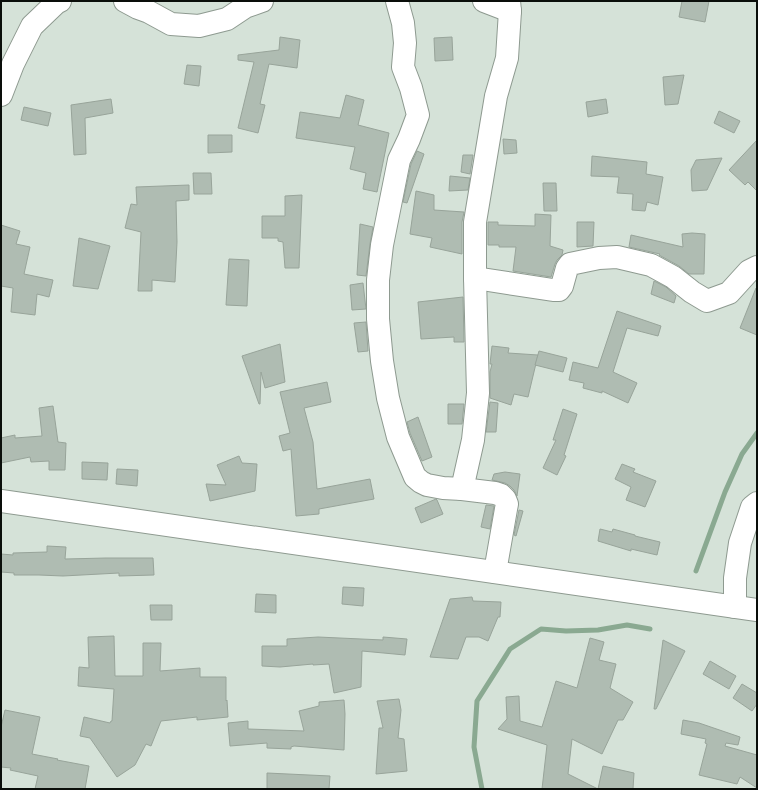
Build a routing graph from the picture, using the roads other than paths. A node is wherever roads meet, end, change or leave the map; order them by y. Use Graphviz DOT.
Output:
graph roads {
  1 [pos="60,1"];
  2 [pos="125,1"];
  3 [pos="262,1"];
  4 [pos="397,1"];
  5 [pos="484,1"];
  6 [pos="510,6"];
  7 [pos="1,95"];
  8 [pos="757,267"];
  9 [pos="474,278"];
  10 [pos="462,489"];
  11 [pos="1,501"];
  12 [pos="757,503"];
  13 [pos="495,572"];
  14 [pos="735,607"];
  15 [pos="757,610"];
  1 -- 7 [label="main road"];
  2 -- 3 [label="main road"];
  4 -- 10 [label="main road"];
  5 -- 6 [label="main road"];
  6 -- 9 [label="main road"];
  8 -- 9 [label="main road"];
  9 -- 10 [label="main road"];
  10 -- 13 [label="main road"];
  11 -- 13 [label="main road"];
  12 -- 14 [label="main road"];
  13 -- 14 [label="main road"];
  14 -- 15 [label="main road"];
}
